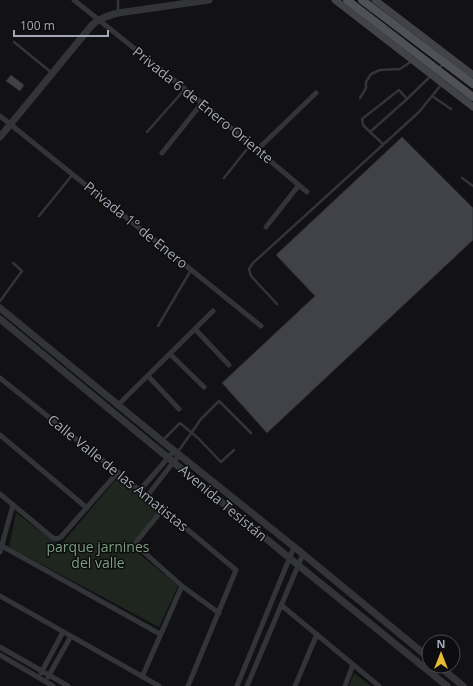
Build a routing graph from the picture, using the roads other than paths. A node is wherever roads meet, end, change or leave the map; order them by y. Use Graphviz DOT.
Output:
graph roads {
  1 [pos="74,0"];
  2 [pos="118,0"];
  3 [pos="209,0"];
  4 [pos="335,0"];
  5 [pos="347,0"];
  6 [pos="362,0"];
  7 [pos="375,0"];
  8 [pos="118,14"];
  9 [pos="98,19"];
  10 [pos="14,42"];
  11 [pos="413,60"];
  12 [pos="447,60"];
  13 [pos="457,68"];
  14 [pos="434,72"];
  15 [pos="52,73"];
  16 [pos="473,75"];
  17 [pos="445,80"];
  18 [pos="473,84"];
  19 [pos="185,89"];
  20 [pos="316,93"];
  21 [pos="432,96"];
  22 [pos="473,97"];
  23 [pos="360,98"];
  24 [pos="407,99"];
  25 [pos="202,103"];
  26 [pos="473,107"];
  27 [pos="451,109"];
  28 [pos="0,116"];
  29 [pos="10,124"];
  30 [pos="147,132"];
  31 [pos="370,132"];
  32 [pos="0,137"];
  33 [pos="252,144"];
  34 [pos="383,145"];
  35 [pos="258,149"];
  36 [pos="162,153"];
  37 [pos="73,174"];
  38 [pos="224,178"];
  39 [pos="462,178"];
  40 [pos="299,185"];
  41 [pos="473,186"];
  42 [pos="308,192"];
  43 [pos="39,216"];
  44 [pos="266,227"];
  45 [pos="13,262"];
  46 [pos="191,270"];
  47 [pos="0,302"];
  48 [pos="276,304"];
  49 [pos="0,308"];
  50 [pos="213,311"];
  51 [pos="0,319"];
  52 [pos="158,326"];
  53 [pos="261,326"];
  54 [pos="195,329"];
  55 [pos="170,354"];
  56 [pos="228,365"];
  57 [pos="148,376"];
  58 [pos="0,378"];
  59 [pos="204,387"];
  60 [pos="118,406"];
  61 [pos="180,410"];
  62 [pos="192,433"];
  63 [pos="251,433"];
  64 [pos="0,435"];
  65 [pos="162,441"];
  66 [pos="234,450"];
  67 [pos="178,452"];
  68 [pos="171,460"];
  69 [pos="118,472"];
  70 [pos="140,490"];
  71 [pos="0,494"];
  72 [pos="147,496"];
  73 [pos="13,505"];
  74 [pos="87,508"];
  75 [pos="163,509"];
  76 [pos="2,546"];
  77 [pos="294,547"];
  78 [pos="0,552"];
  79 [pos="303,554"];
  80 [pos="290,558"];
  81 [pos="298,565"];
  82 [pos="182,586"];
  83 [pos="0,596"];
  84 [pos="281,605"];
  85 [pos="219,612"];
  86 [pos="63,632"];
  87 [pos="160,634"];
  88 [pos="317,634"];
  89 [pos="71,636"];
  90 [pos="0,647"];
  91 [pos="421,651"];
  92 [pos="0,656"];
  93 [pos="353,665"];
  94 [pos="42,671"];
  95 [pos="449,674"];
  96 [pos="49,675"];
  97 [pos="39,677"];
  98 [pos="142,677"];
  99 [pos="45,681"];
  100 [pos="53,686"];
  101 [pos="68,686"];
  102 [pos="159,686"];
  103 [pos="188,686"];
  104 [pos="237,686"];
  105 [pos="247,686"];
  106 [pos="295,686"];
  107 [pos="345,686"];
  108 [pos="379,686"];
  109 [pos="447,686"];
  110 [pos="463,686"];
  1 -- 9 [label="street, Privada 6 de Enero Oriente"];
  2 -- 8 [label="lane"];
  3 -- 8 [label="street"];
  4 -- 11 [label="main road"];
  5 -- 14 [label="main road"];
  6 -- 12 [label="main road"];
  7 -- 12 [label="main road"];
  8 -- 9 [label="street"];
  9 -- 15 [label="street"];
  9 -- 19 [label="street, Privada 6 de Enero Oriente"];
  10 -- 15 [label="lane"];
  11 -- 14 [label="main road"];
  11 -- 23 [label="lane"];
  12 -- 13 [label="main road"];
  12 -- 14 [label="lane"];
  13 -- 16 [label="main road"];
  13 -- 17 [label="lane"];
  13 -- 18 [label="main road"];
  14 -- 17 [label="main road"];
  14 -- 24 [label="lane"];
  15 -- 29 [label="street"];
  17 -- 21 [label="lane"];
  17 -- 22 [label="main road"];
  17 -- 26 [label="main road"];
  19 -- 25 [label="street, Privada 6 de Enero Oriente"];
  19 -- 30 [label="lane"];
  20 -- 35 [label="street"];
  21 -- 27 [label="lane"];
  21 -- 34 [label="lane"];
  24 -- 31 [label="lane"];
  24 -- 31 [label="lane"];
  25 -- 33 [label="street, Privada 6 de Enero Oriente"];
  25 -- 36 [label="street"];
  28 -- 29 [label="street, Privada 1° de Enero"];
  29 -- 32 [label="street"];
  29 -- 37 [label="street, Privada 1° de Enero"];
  31 -- 34 [label="lane"];
  33 -- 35 [label="street, Privada 6 de Enero Oriente"];
  33 -- 38 [label="lane"];
  34 -- 48 [label="lane"];
  35 -- 40 [label="street, Privada 6 de Enero Oriente"];
  37 -- 43 [label="lane"];
  37 -- 46 [label="street, Privada 1° de Enero"];
  39 -- 41 [label="lane"];
  40 -- 42 [label="street, Privada 6 de Enero Oriente"];
  40 -- 44 [label="street"];
  45 -- 47 [label="lane"];
  46 -- 52 [label="lane"];
  46 -- 53 [label="street, Privada 1° de Enero"];
  49 -- 60 [label="street, Avenida Tesistán"];
  50 -- 54 [label="street"];
  51 -- 68 [label="street, Avenida Tesistán"];
  54 -- 55 [label="street"];
  54 -- 56 [label="street"];
  55 -- 57 [label="street"];
  55 -- 59 [label="street"];
  57 -- 60 [label="street"];
  57 -- 61 [label="street"];
  58 -- 69 [label="street, Calle Valle de las Amatistas"];
  60 -- 65 [label="street, Avenida Tesistán"];
  62 -- 63 [label="lane"];
  62 -- 65 [label="lane"];
  62 -- 66 [label="lane"];
  62 -- 67 [label="lane"];
  64 -- 74 [label="street"];
  65 -- 67 [label="street, Avenida Tesistán"];
  67 -- 68 [label="street"];
  67 -- 77 [label="street, Avenida Tesistán"];
  68 -- 70 [label="street"];
  68 -- 72 [label="street"];
  68 -- 80 [label="street, Avenida Tesistán"];
  69 -- 70 [label="street, Calle Valle de las Amatistas"];
  69 -- 74 [label="street"];
  70 -- 72 [label="street, Calle Valle de las Amatistas"];
  71 -- 73 [label="street"];
  72 -- 75 [label="street, Calle Valle de las Amatistas"];
  73 -- 74 [label="street"];
  73 -- 76 [label="street"];
  75 -- 82 [label="street"];
  75 -- 85 [label="street, Calle Valle de las Amatistas"];
  76 -- 78 [label="street"];
  76 -- 87 [label="street"];
  77 -- 79 [label="street, Avenida Tesistán"];
  77 -- 80 [label="street"];
  79 -- 81 [label="street"];
  79 -- 91 [label="street, Avenida Tesistán"];
  80 -- 81 [label="street, Avenida Tesistán"];
  80 -- 104 [label="street"];
  81 -- 84 [label="street"];
  81 -- 109 [label="street, Avenida Tesistán"];
  82 -- 85 [label="street"];
  82 -- 87 [label="street"];
  83 -- 86 [label="street"];
  84 -- 88 [label="street"];
  84 -- 105 [label="street"];
  85 -- 103 [label="street"];
  86 -- 89 [label="street"];
  86 -- 94 [label="street"];
  87 -- 98 [label="street"];
  88 -- 93 [label="street"];
  88 -- 106 [label="street"];
  89 -- 96 [label="street"];
  89 -- 98 [label="street"];
  90 -- 94 [label="street"];
  92 -- 97 [label="street"];
  93 -- 107 [label="street"];
  93 -- 108 [label="street"];
  94 -- 96 [label="street"];
  94 -- 97 [label="street"];
  95 -- 110 [label="street"];
  96 -- 99 [label="street"];
  96 -- 101 [label="street"];
  97 -- 99 [label="street"];
  98 -- 102 [label="street"];
  99 -- 100 [label="street"];
}
